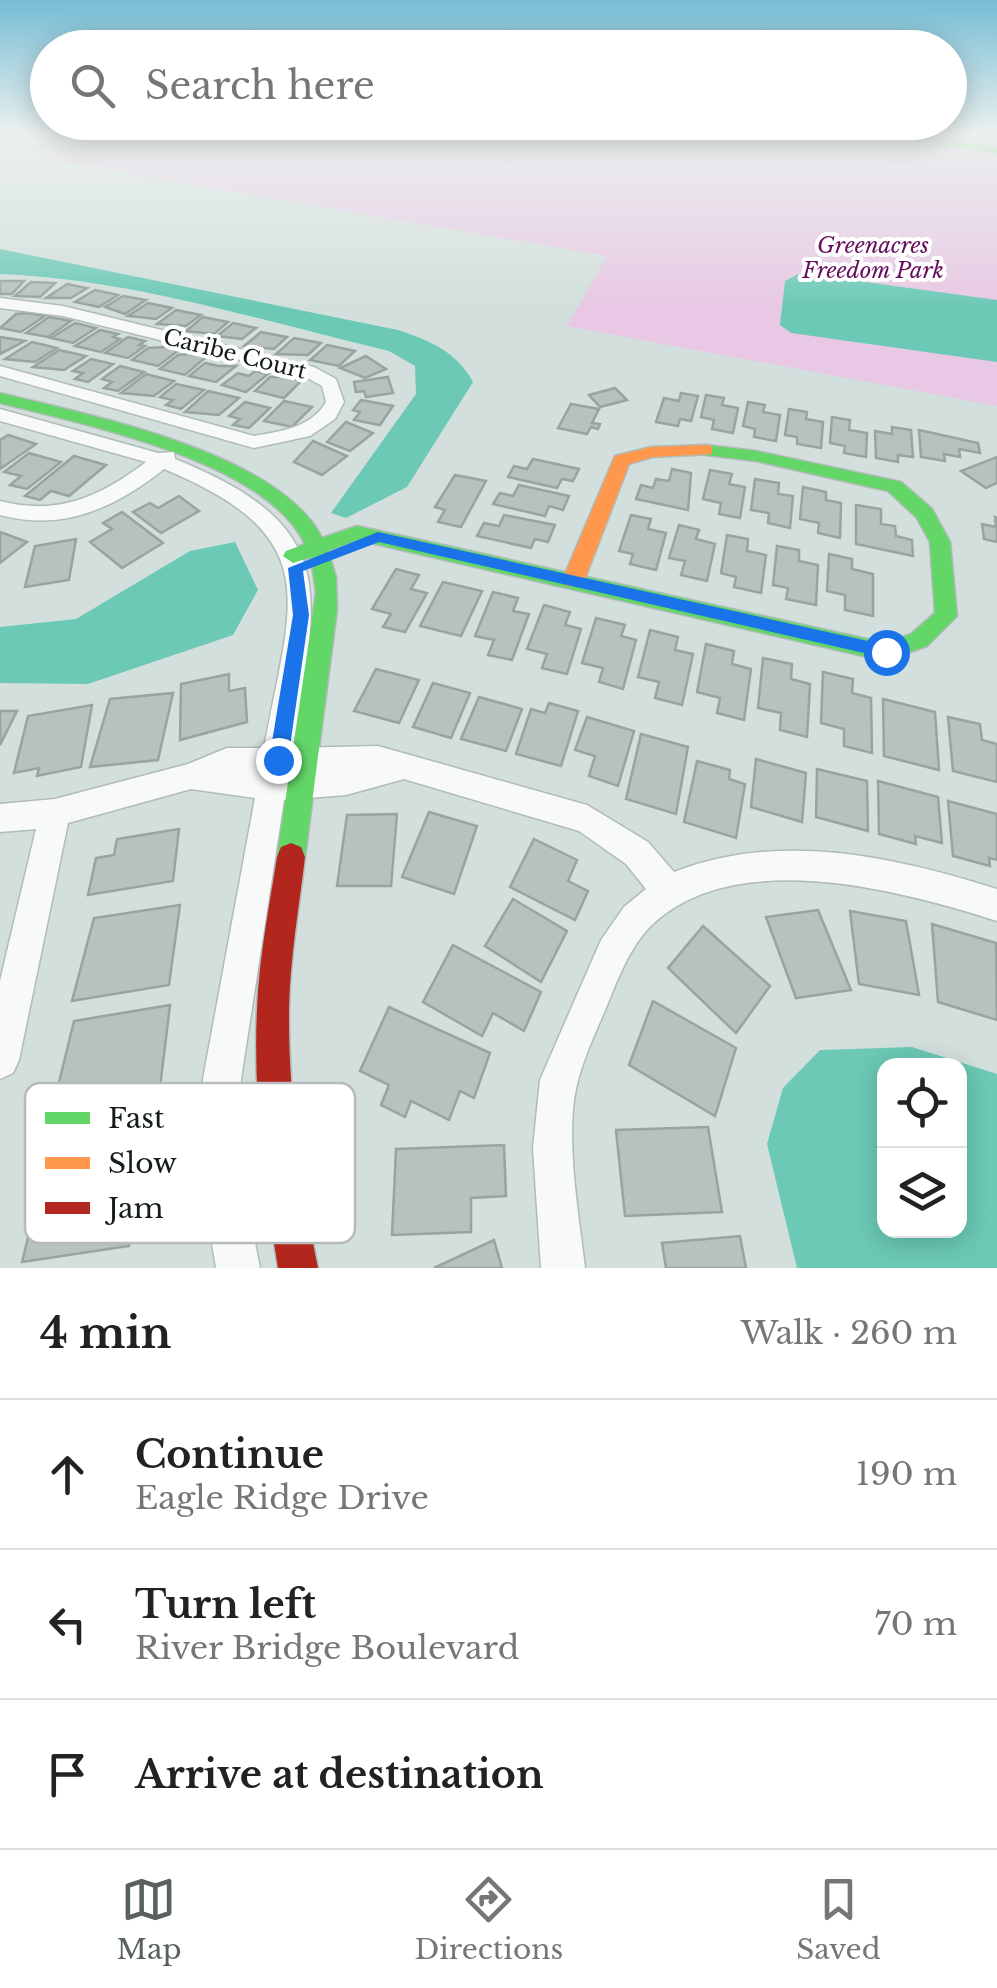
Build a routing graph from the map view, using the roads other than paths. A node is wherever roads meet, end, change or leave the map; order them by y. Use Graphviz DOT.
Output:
graph roads {
  1 [pos="0,303"];
  2 [pos="0,371"];
  3 [pos="0,398"];
  4 [pos="0,416"];
  5 [pos="168,456"];
  6 [pos="0,508"];
  7 [pos="378,537"];
  8 [pos="307,556"];
  9 [pos="573,581"];
  10 [pos="306,772"];
  11 [pos="276,774"];
  12 [pos="55,813"];
  13 [pos="0,818"];
  14 [pos="670,892"];
  15 [pos="997,904"];
  16 [pos="0,1060"];
  17 [pos="222,1083"];
  18 [pos="276,1083"];
  19 [pos="233,1243"];
  20 [pos="293,1243"];
  21 [pos="238,1268"];
  22 [pos="298,1268"];
  23 [pos="563,1268"];
  1 -- 2 [label="street, Caribe Court"];
  3 -- 5 [label="street"];
  4 -- 5 [label="street"];
  5 -- 6 [label="street"];
  5 -- 8 [label="street"];
  7 -- 8 [label="street"];
  7 -- 9 [label="street"];
  8 -- 10 [label="street"];
  8 -- 11 [label="street"];
  9 -- 9 [label="street"];
  10 -- 11 [label="street"];
  10 -- 14 [label="street"];
  10 -- 18 [label="street"];
  11 -- 12 [label="street"];
  11 -- 17 [label="street"];
  12 -- 13 [label="street"];
  12 -- 16 [label="street"];
  14 -- 15 [label="street"];
  14 -- 23 [label="street"];
  19 -- 21 [label="street"];
  20 -- 22 [label="street"];
}
